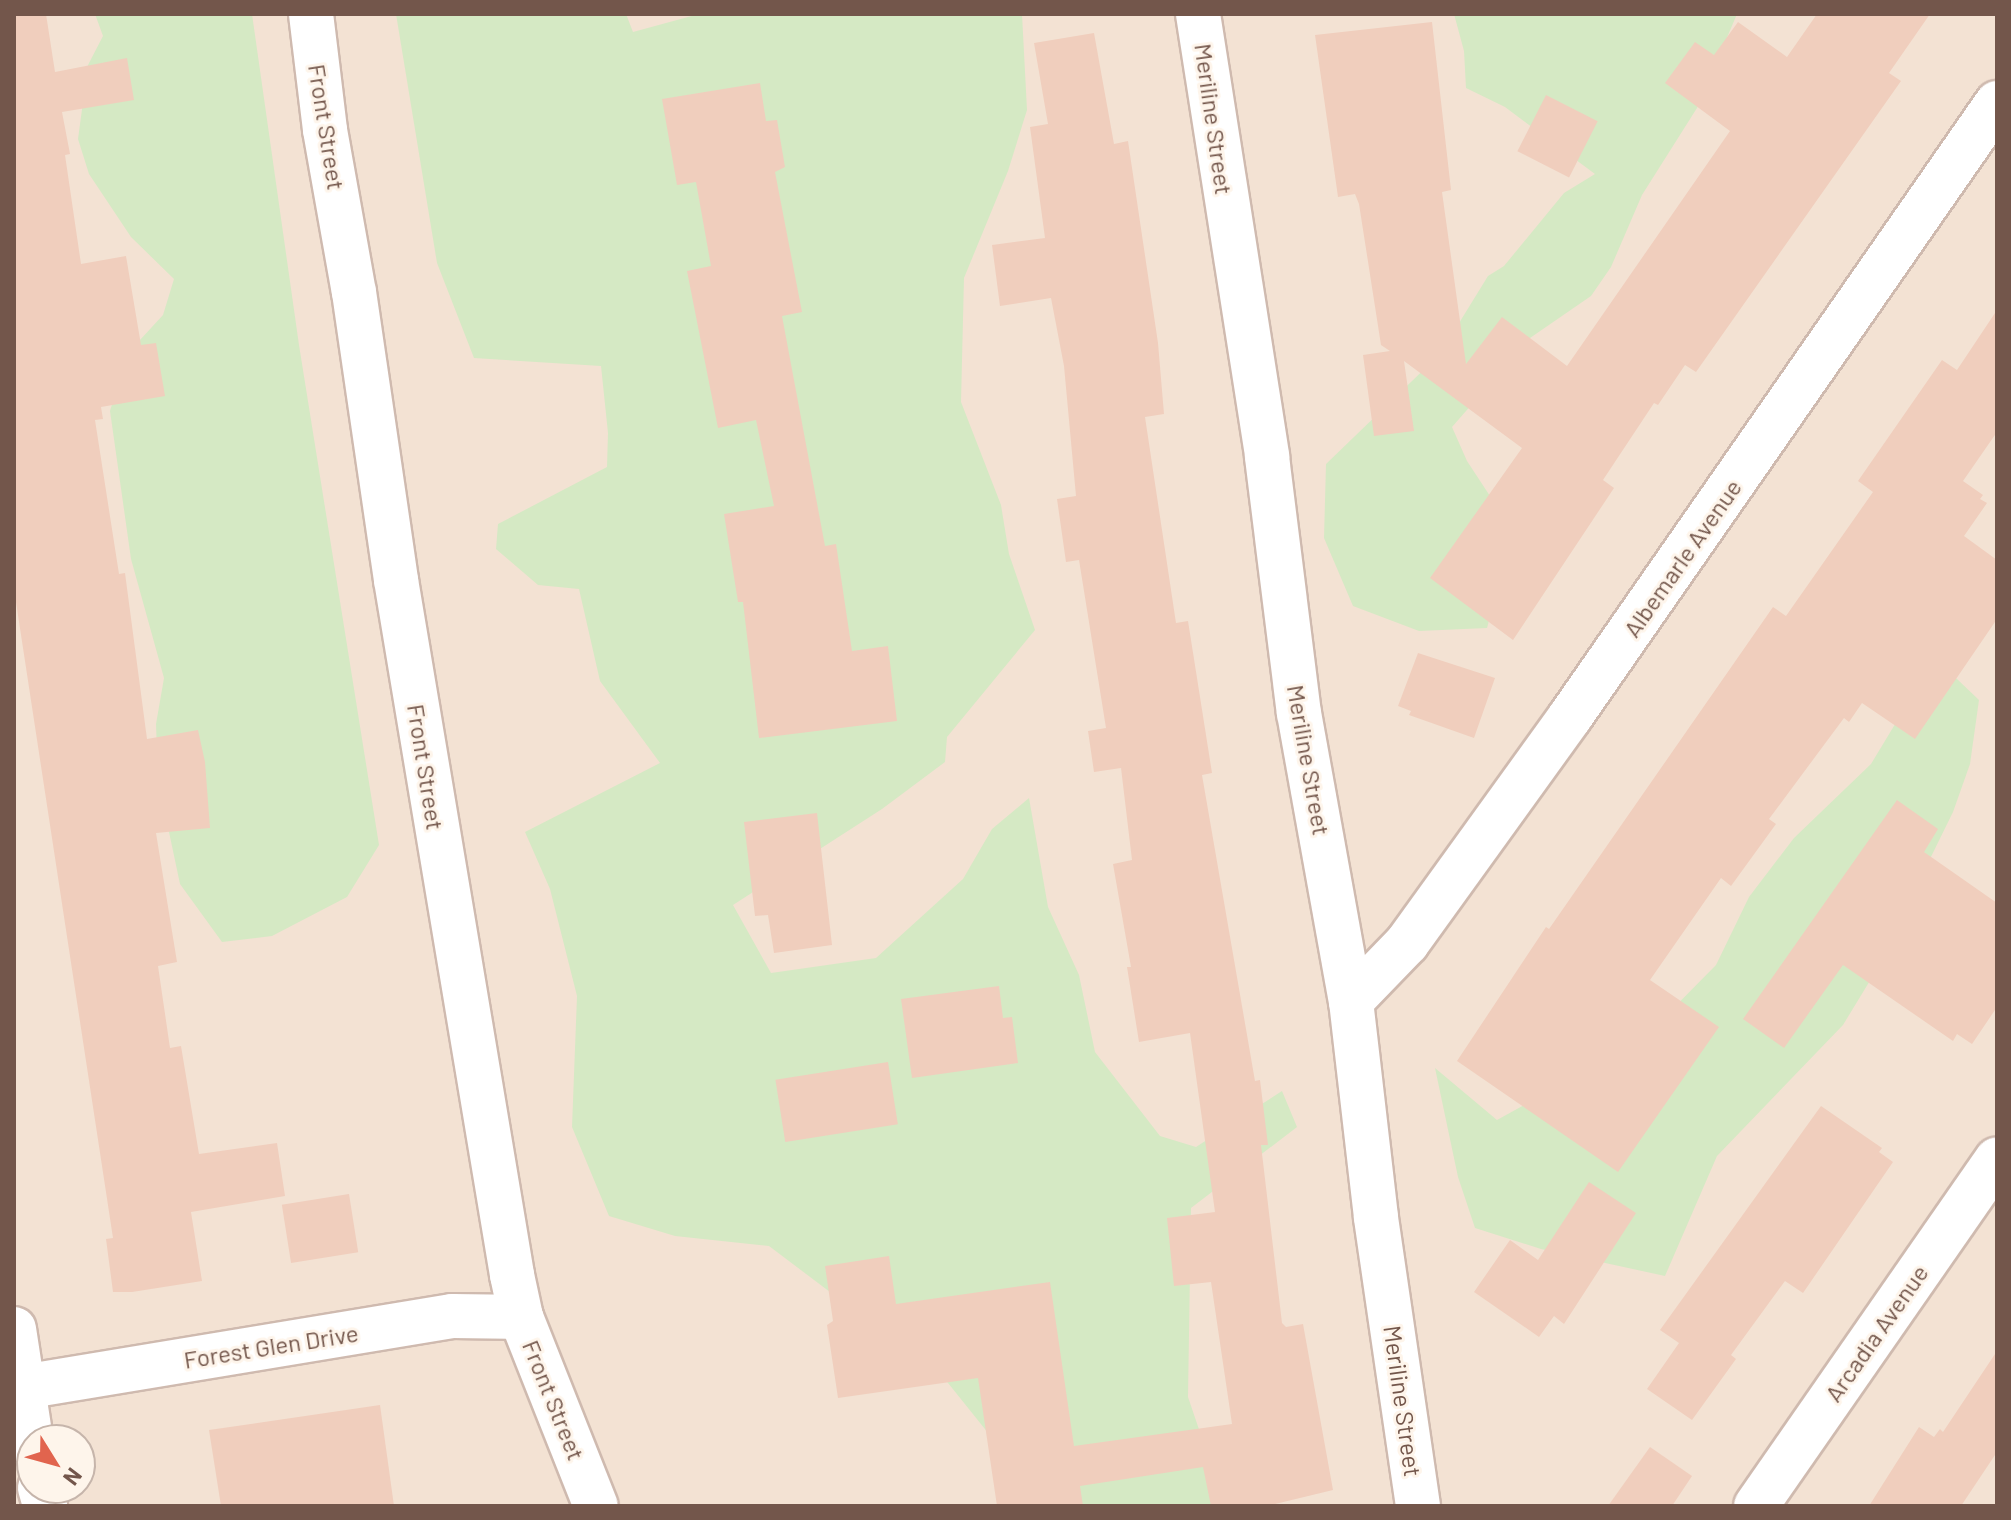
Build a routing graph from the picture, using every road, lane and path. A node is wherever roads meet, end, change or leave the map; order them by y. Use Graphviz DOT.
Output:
graph roads {
  1 [pos="311,14"];
  2 [pos="1198,14"];
  3 [pos="1997,103"];
  4 [pos="1351,1001"];
  5 [pos="1997,1159"];
  6 [pos="521,1317"];
  7 [pos="14,1329"];
  8 [pos="23,1387"];
  9 [pos="29,1424"];
  10 [pos="596,1506"];
  11 [pos="1418,1506"];
  12 [pos="1756,1506"];
  1 -- 6 [label="street, Front Street"];
  2 -- 4 [label="street, Meriline Street"];
  3 -- 4 [label="street, Albemarle Avenue"];
  4 -- 11 [label="street, Meriline Street"];
  5 -- 12 [label="street, Arcadia Avenue"];
  6 -- 8 [label="street, Forest Glen Drive"];
  6 -- 10 [label="street, Front Street"];
  7 -- 8 [label="street"];
  8 -- 9 [label="street"];
}
